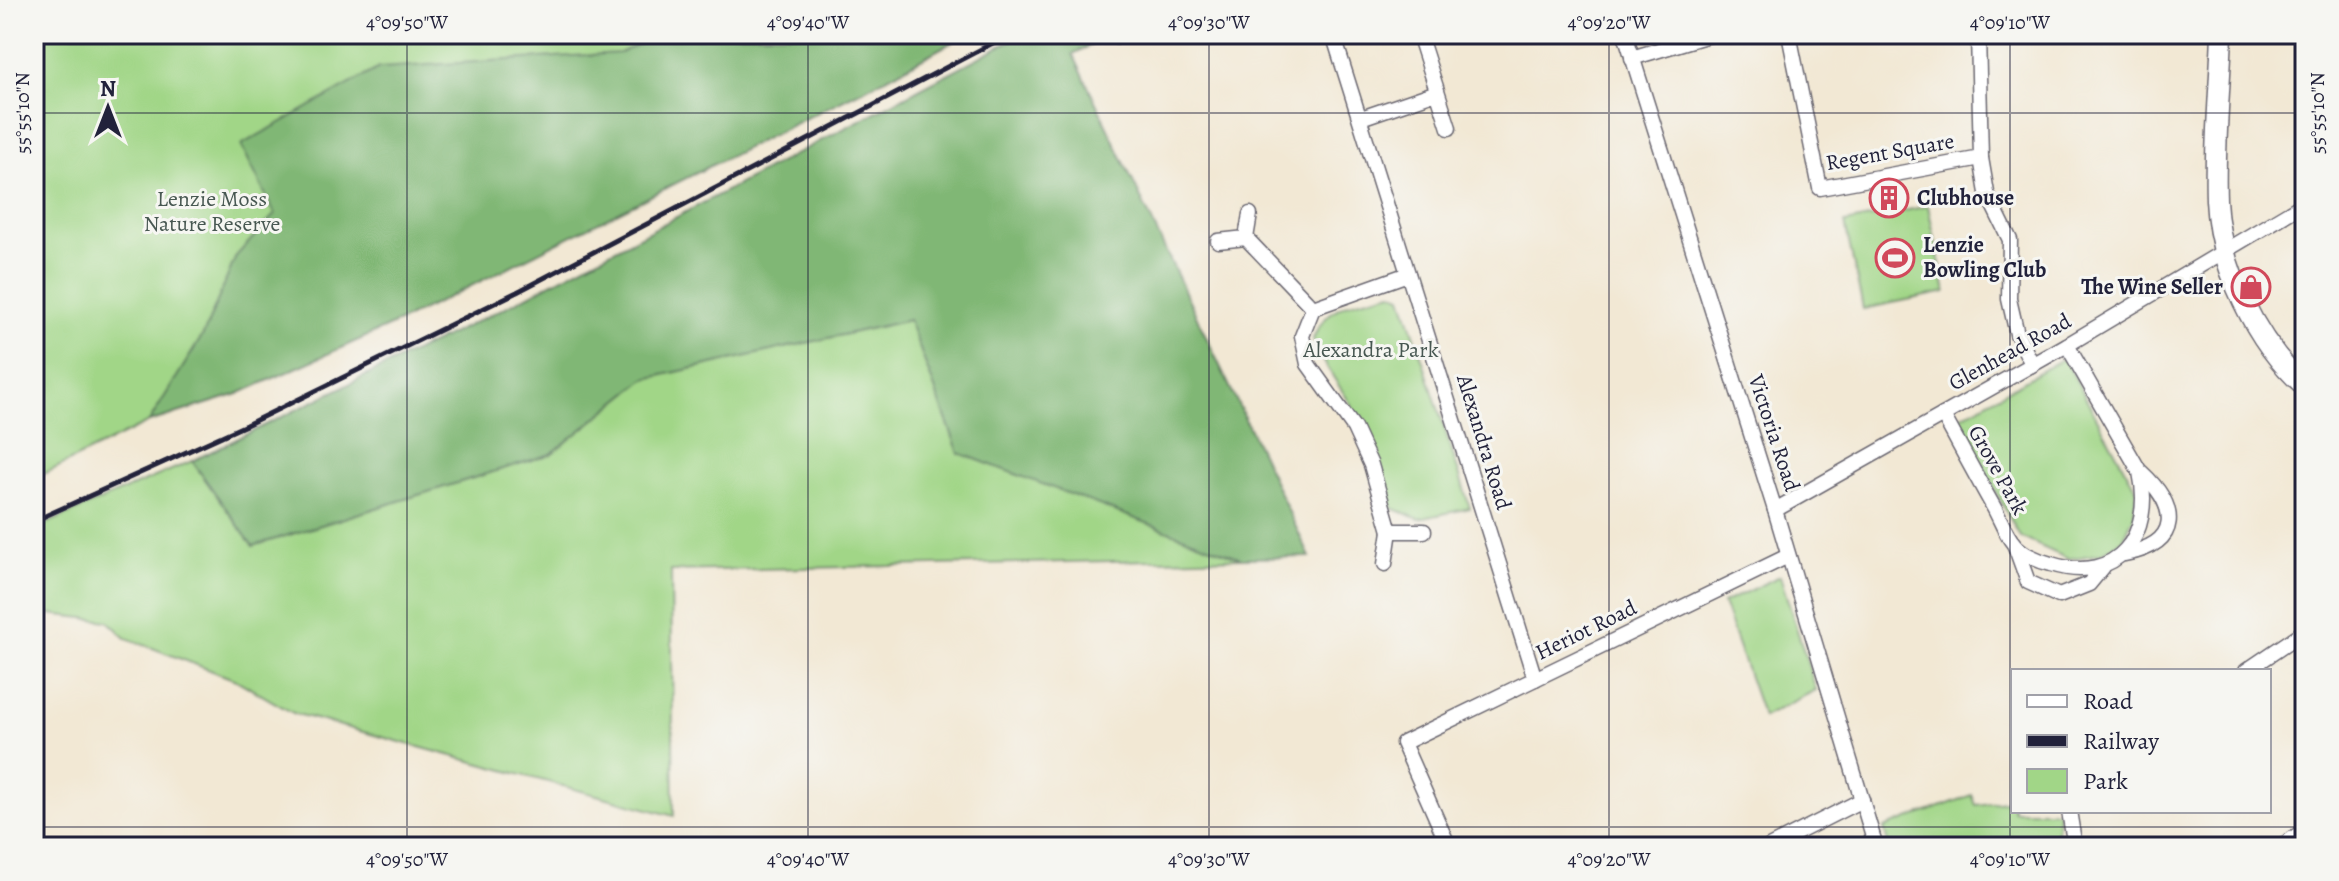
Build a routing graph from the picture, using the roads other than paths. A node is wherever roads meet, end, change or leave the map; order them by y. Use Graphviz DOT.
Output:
graph roads {
  1 [pos="1333,34"];
  2 [pos="1419,34"];
  3 [pos="1625,34"];
  4 [pos="1712,34"];
  5 [pos="1789,34"];
  6 [pos="1978,34"];
  7 [pos="2222,34"];
  8 [pos="1632,58"];
  9 [pos="1437,92"];
  10 [pos="1361,118"];
  11 [pos="1449,128"];
  12 [pos="1981,158"];
  13 [pos="2305,203"];
  14 [pos="1250,214"];
  15 [pos="1246,238"];
  16 [pos="1218,241"];
  17 [pos="2226,252"];
  18 [pos="1408,274"];
  19 [pos="1313,308"];
  20 [pos="2067,345"];
  21 [pos="2032,364"];
  22 [pos="2305,386"];
  23 [pos="1943,415"];
  24 [pos="2140,472"];
  25 [pos="1775,510"];
  26 [pos="1390,531"];
  27 [pos="1424,531"];
  28 [pos="2015,545"];
  29 [pos="2125,554"];
  30 [pos="1788,556"];
  31 [pos="1385,564"];
  32 [pos="2103,567"];
  33 [pos="2305,631"];
  34 [pos="2249,669"];
  35 [pos="1535,679"];
  36 [pos="1862,800"];
  37 [pos="2069,813"];
  38 [pos="2305,830"];
  39 [pos="1449,847"];
  40 [pos="1769,847"];
  41 [pos="1876,847"];
  42 [pos="2075,847"];
  43 [pos="2280,847"];
  1 -- 10 [label="street, Alexandra Road"];
  2 -- 9 [label="street"];
  3 -- 8 [label="street, Victoria Road"];
  4 -- 8 [label="street"];
  5 -- 12 [label="street, Regent Square"];
  6 -- 12 [label="street"];
  7 -- 17 [label="main road"];
  8 -- 25 [label="street, Victoria Road"];
  9 -- 10 [label="street"];
  9 -- 11 [label="street"];
  10 -- 18 [label="street, Alexandra Road"];
  12 -- 21 [label="street"];
  13 -- 17 [label="street, Glenhead Road"];
  14 -- 15 [label="street"];
  15 -- 16 [label="street"];
  15 -- 19 [label="street"];
  17 -- 20 [label="street, Glenhead Road"];
  17 -- 22 [label="main road"];
  18 -- 19 [label="street"];
  18 -- 35 [label="street, Alexandra Road"];
  19 -- 26 [label="street"];
  20 -- 21 [label="street, Glenhead Road"];
  20 -- 24 [label="street, Grove Park"];
  21 -- 23 [label="street, Glenhead Road"];
  23 -- 25 [label="street, Glenhead Road"];
  23 -- 28 [label="street, Grove Park"];
  24 -- 29 [label="street, Grove Park"];
  24 -- 29 [label="street, Grove Park"];
  25 -- 30 [label="street, Victoria Road"];
  26 -- 27 [label="street"];
  26 -- 31 [label="street"];
  28 -- 32 [label="street, Grove Park"];
  28 -- 32 [label="street, Grove Park"];
  29 -- 32 [label="street, Grove Park"];
  30 -- 35 [label="street, Heriot Road"];
  30 -- 36 [label="street, Victoria Road"];
  33 -- 34 [label="street"];
  35 -- 39 [label="street, Heriot Road"];
  36 -- 40 [label="street"];
  36 -- 41 [label="street, Victoria Road"];
  37 -- 42 [label="street"];
  38 -- 43 [label="street"];
}
